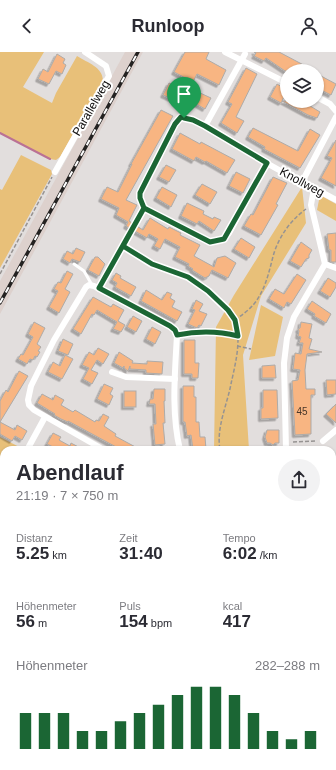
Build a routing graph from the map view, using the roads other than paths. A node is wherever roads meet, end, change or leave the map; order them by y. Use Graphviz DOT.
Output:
graph roads {
  1 [pos="85,52"];
  2 [pos="224,52"];
  3 [pos="245,54"];
  4 [pos="242,61"];
  5 [pos="280,80"];
  6 [pos="188,84"];
  7 [pos="324,101"];
  8 [pos="336,111"];
  9 [pos="182,117"];
  10 [pos="336,117"];
  11 [pos="205,126"];
  12 [pos="267,163"];
  13 [pos="55,172"];
  14 [pos="302,182"];
  15 [pos="314,188"];
  16 [pos="336,200"];
  17 [pos="74,264"];
  18 [pos="325,264"];
  19 [pos="336,268"];
  20 [pos="92,285"];
  21 [pos="112,372"];
  22 [pos="175,379"];
  23 [pos="45,417"];
  24 [pos="336,430"];
  25 [pos="323,441"];
  26 [pos="28,446"];
  27 [pos="97,446"];
  28 [pos="179,446"];
  29 [pos="286,446"];
  1 -- 13 [label="street, Parallelweg"];
  2 -- 4 [label="street"];
  3 -- 4 [label="street"];
  4 -- 5 [label="street"];
  4 -- 11 [label="street"];
  6 -- 9 [label="street"];
  7 -- 8 [label="street"];
  9 -- 11 [label="street, Knollweg"];
  9 -- 12 [label="street"];
  10 -- 14 [label="street"];
  11 -- 12 [label="street, Knollweg"];
  12 -- 14 [label="street, Knollweg"];
  14 -- 15 [label="street, Knollweg"];
  15 -- 16 [label="street, Knollweg"];
  15 -- 18 [label="street"];
  17 -- 20 [label="lane"];
  18 -- 19 [label="street"];
  18 -- 29 [label="street"];
  20 -- 22 [label="street"];
  20 -- 23 [label="street"];
  21 -- 22 [label="street"];
  22 -- 28 [label="street"];
  23 -- 26 [label="street"];
  23 -- 27 [label="street"];
  24 -- 25 [label="street"];
}
